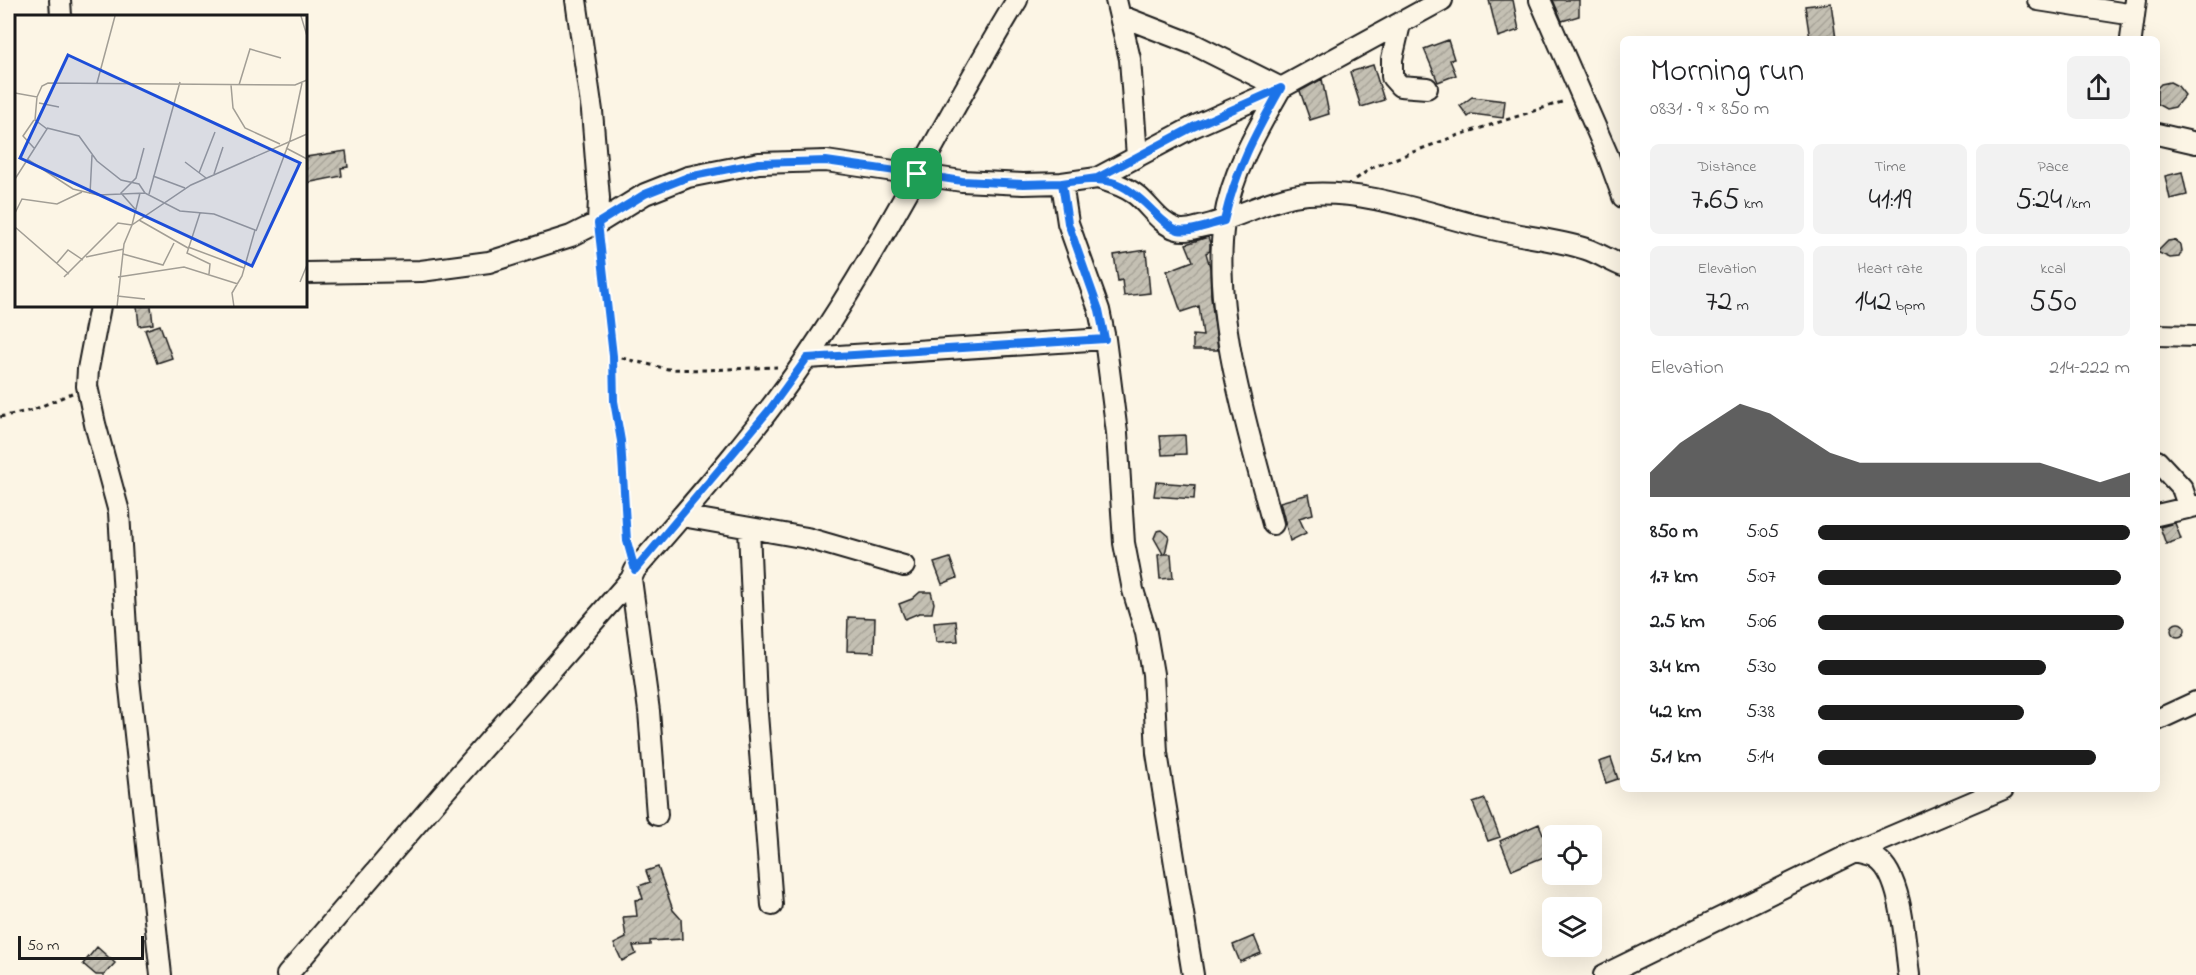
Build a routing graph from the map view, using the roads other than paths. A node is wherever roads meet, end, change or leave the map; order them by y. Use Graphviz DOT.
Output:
graph roads {
  1 [pos="60,0"];
  2 [pos="576,0"];
  3 [pos="1017,0"];
  4 [pos="1442,0"];
  5 [pos="1540,0"];
  6 [pos="2038,0"];
  7 [pos="1119,8"];
  8 [pos="2135,8"];
  9 [pos="62,15"];
  10 [pos="1400,24"];
  11 [pos="2131,36"];
  12 [pos="1281,88"];
  13 [pos="1427,88"];
  14 [pos="2160,135"];
  15 [pos="2196,142"];
  16 [pos="1137,157"];
  17 [pos="917,174"];
  18 [pos="1097,178"];
  19 [pos="1062,183"];
  20 [pos="1620,189"];
  21 [pos="1224,221"];
  22 [pos="598,223"];
  23 [pos="1620,265"];
  24 [pos="308,273"];
  25 [pos="100,308"];
  26 [pos="2160,335"];
  27 [pos="2196,336"];
  28 [pos="1105,339"];
  29 [pos="803,362"];
  30 [pos="2160,464"];
  31 [pos="2192,507"];
  32 [pos="2160,514"];
  33 [pos="682,516"];
  34 [pos="1273,524"];
  35 [pos="749,528"];
  36 [pos="904,566"];
  37 [pos="633,574"];
  38 [pos="2196,702"];
  39 [pos="2160,719"];
  40 [pos="1996,792"];
  41 [pos="657,816"];
  42 [pos="1855,852"];
  43 [pos="772,905"];
  44 [pos="161,975"];
  45 [pos="287,975"];
  46 [pos="1193,975"];
  47 [pos="1604,975"];
  48 [pos="1909,975"];
  1 -- 9 [label="street"];
  2 -- 22 [label="street"];
  3 -- 17 [label="street"];
  4 -- 10 [label="street"];
  5 -- 20 [label="street"];
  6 -- 8 [label="street"];
  7 -- 12 [label="street"];
  7 -- 16 [label="street"];
  8 -- 11 [label="street"];
  10 -- 12 [label="street"];
  10 -- 13 [label="street"];
  12 -- 16 [label="street"];
  12 -- 21 [label="street"];
  14 -- 15 [label="street"];
  16 -- 18 [label="street"];
  17 -- 19 [label="street"];
  17 -- 22 [label="street"];
  17 -- 29 [label="street"];
  18 -- 19 [label="street"];
  18 -- 21 [label="street"];
  19 -- 28 [label="street"];
  21 -- 23 [label="street"];
  21 -- 34 [label="street"];
  22 -- 24 [label="street"];
  25 -- 44 [label="street"];
  26 -- 27 [label="street"];
  28 -- 29 [label="street"];
  28 -- 46 [label="street"];
  29 -- 33 [label="street"];
  30 -- 31 [label="street"];
  31 -- 32 [label="street"];
  33 -- 35 [label="street"];
  33 -- 37 [label="street"];
  35 -- 36 [label="street"];
  35 -- 43 [label="street"];
  37 -- 41 [label="street"];
  37 -- 45 [label="street"];
  38 -- 39 [label="street"];
  40 -- 42 [label="street"];
  42 -- 47 [label="street"];
  42 -- 48 [label="street"];
}
